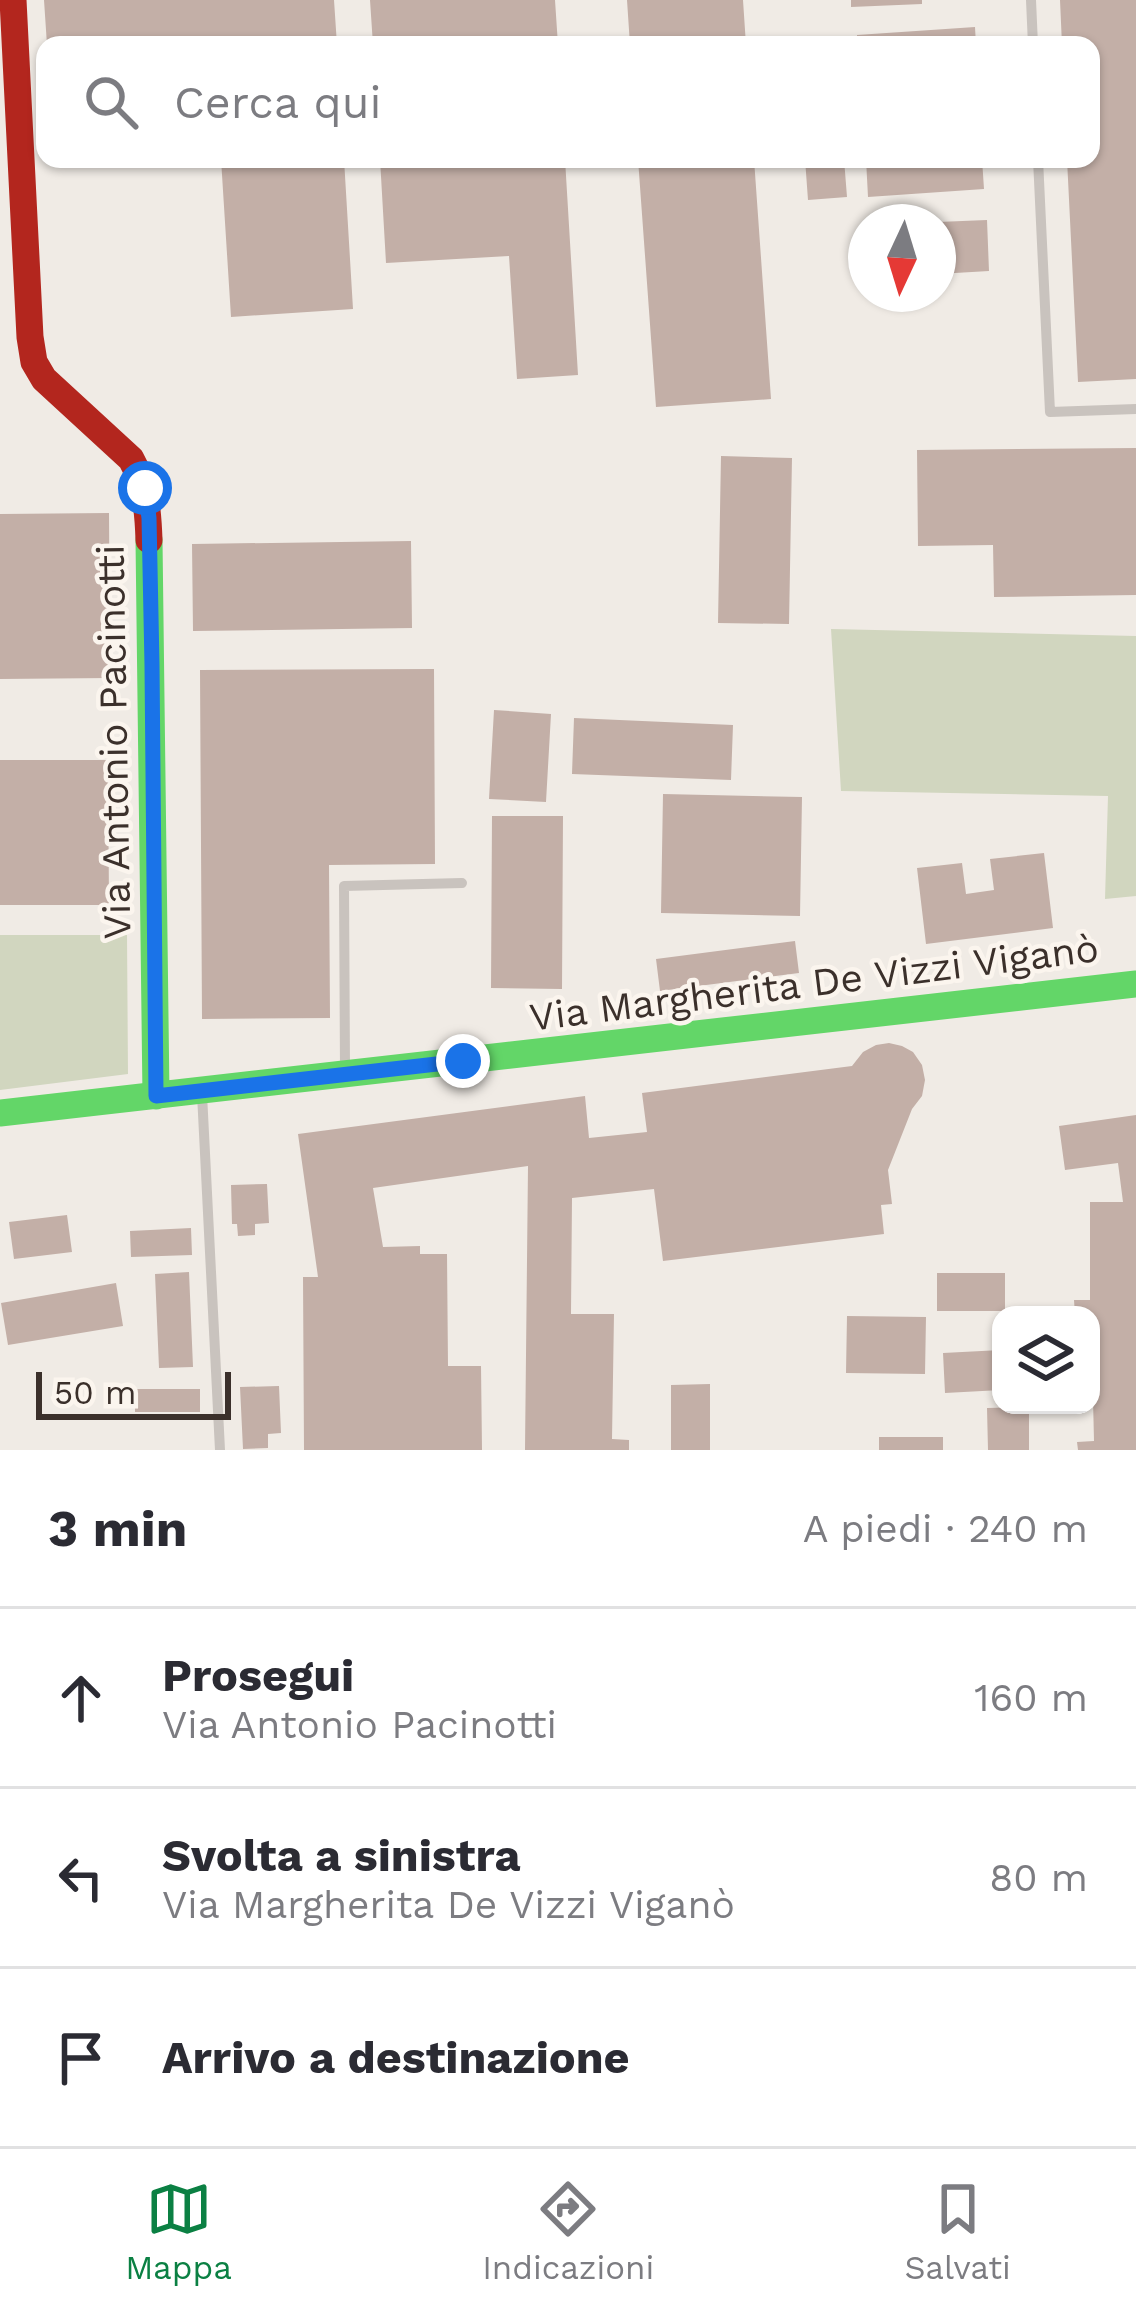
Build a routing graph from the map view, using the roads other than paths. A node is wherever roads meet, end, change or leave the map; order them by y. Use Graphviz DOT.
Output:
graph roads {
  1 [pos="13,0"];
  2 [pos="1031,0"];
  3 [pos="1033,36"];
  4 [pos="1038,168"];
  5 [pos="1136,409"];
  6 [pos="462,883"];
  7 [pos="1136,984"];
  8 [pos="345,1074"];
  9 [pos="202,1091"];
  10 [pos="156,1096"];
  11 [pos="0,1113"];
  12 [pos="220,1450"];
  1 -- 10 [label="street, Via Antonio Pacinotti"];
  2 -- 3 [label="lane"];
  4 -- 5 [label="lane"];
  6 -- 8 [label="lane"];
  7 -- 8 [label="street, Via Margherita De Vizzi Viganò"];
  8 -- 9 [label="street, Via Margherita De Vizzi Viganò"];
  9 -- 10 [label="street, Via Margherita De Vizzi Viganò"];
  9 -- 12 [label="lane"];
  10 -- 11 [label="street, Via Margherita De Vizzi Viganò"];
}
